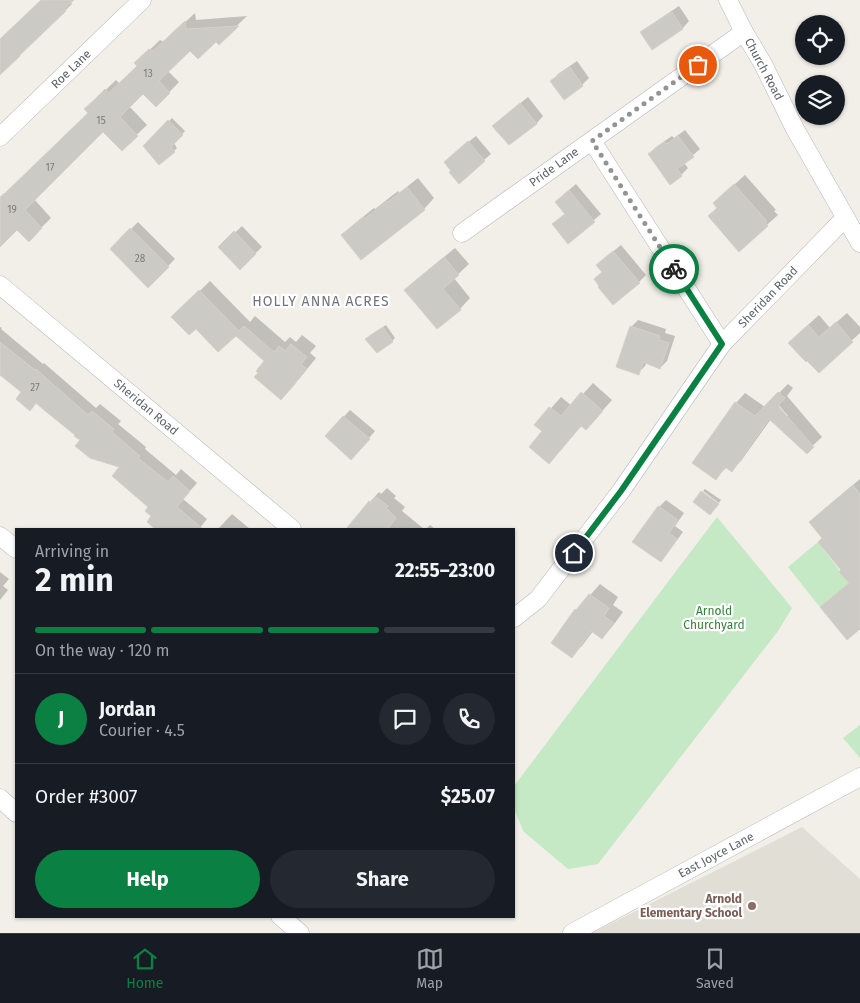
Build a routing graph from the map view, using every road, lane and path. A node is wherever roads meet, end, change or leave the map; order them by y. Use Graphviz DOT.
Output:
graph roads {
  1 [pos="142,0"];
  2 [pos="728,0"];
  3 [pos="744,32"];
  4 [pos="0,138"];
  5 [pos="592,141"];
  6 [pos="845,218"];
  7 [pos="462,233"];
  8 [pos="860,242"];
  9 [pos="0,285"];
  10 [pos="722,344"];
  11 [pos="291,528"];
  12 [pos="0,536"];
  13 [pos="15,548"];
  14 [pos="515,617"];
  15 [pos="860,777"];
  16 [pos="0,798"];
  17 [pos="15,812"];
  18 [pos="282,918"];
  19 [pos="300,933"];
  20 [pos="572,933"];
  1 -- 4 [label="street, Roe Lane"];
  2 -- 3 [label="street, Church Road"];
  3 -- 5 [label="street, Pride Lane"];
  3 -- 6 [label="street, Church Road"];
  5 -- 7 [label="street, Pride Lane"];
  5 -- 10 [label="street"];
  6 -- 8 [label="street, Church Road"];
  6 -- 10 [label="street, Sheridan Road"];
  9 -- 11 [label="street, Sheridan Road"];
  10 -- 14 [label="street, Sheridan Road"];
  12 -- 13 [label="street"];
  15 -- 20 [label="street, East Joyce Lane"];
  16 -- 17 [label="street"];
  18 -- 19 [label="street"];
}
